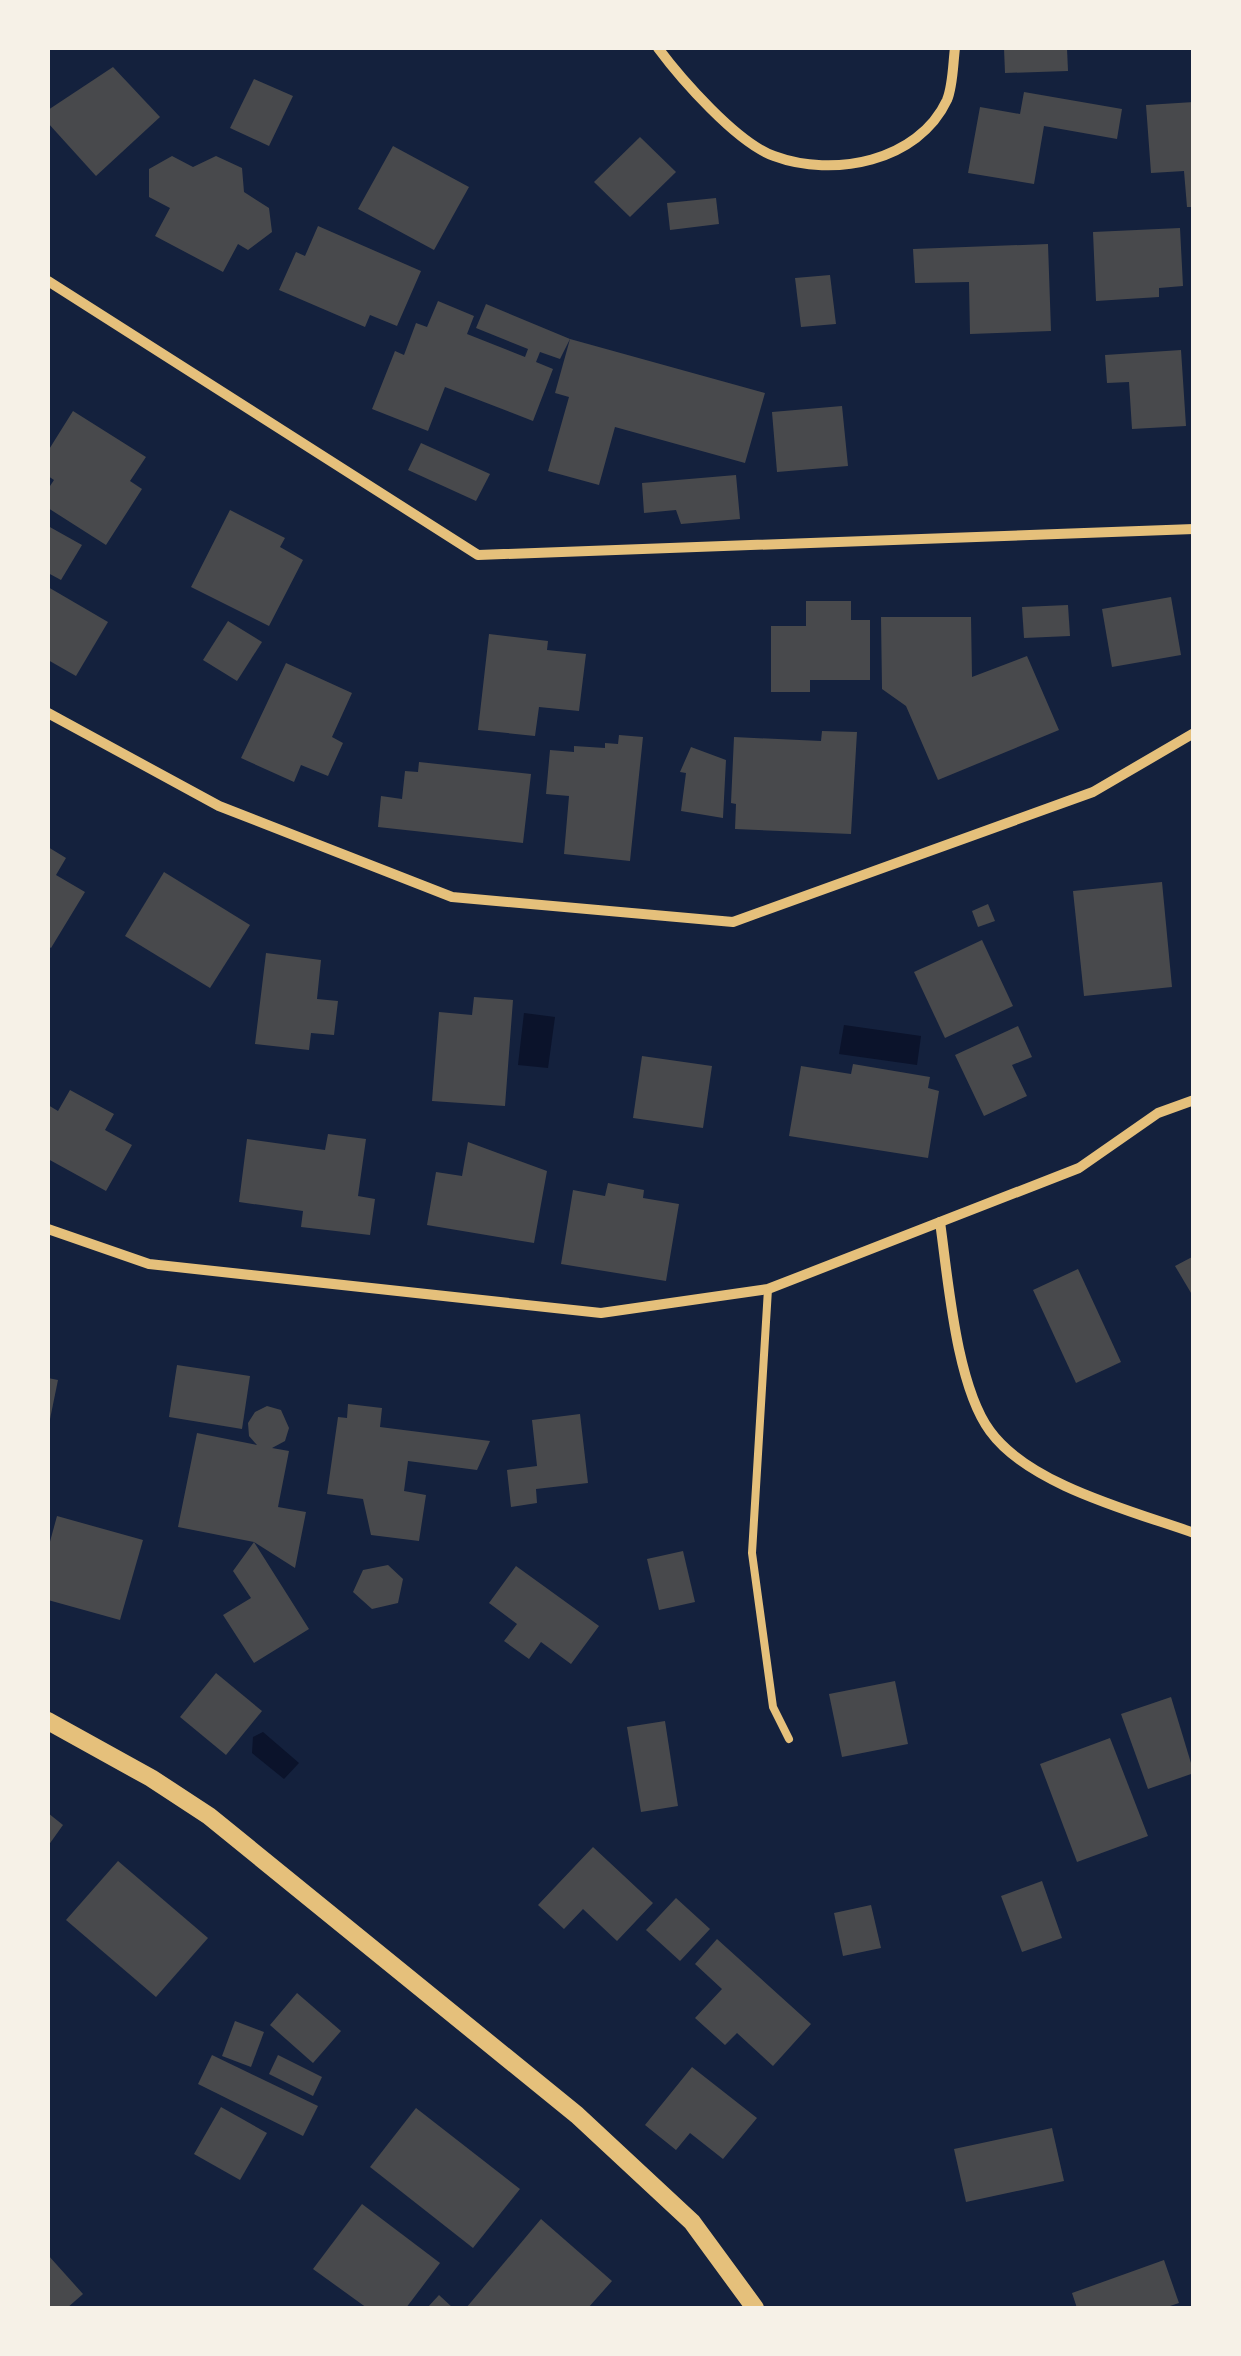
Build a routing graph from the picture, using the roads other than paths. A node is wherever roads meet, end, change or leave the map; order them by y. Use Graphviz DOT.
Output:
graph roads {
  1 [pos="658,48"];
  2 [pos="955,48"];
  3 [pos="48,281"];
  4 [pos="1194,529"];
  5 [pos="48,712"];
  6 [pos="1194,733"];
  7 [pos="1194,1100"];
  8 [pos="940,1222"];
  9 [pos="48,1229"];
  10 [pos="768,1289"];
  11 [pos="1194,1533"];
  12 [pos="48,1721"];
  13 [pos="789,1740"];
  14 [pos="755,2308"];
  1 -- 2 [label="street"];
  3 -- 4 [label="street"];
  5 -- 6 [label="street"];
  7 -- 8 [label="street"];
  8 -- 10 [label="street"];
  8 -- 11 [label="street"];
  9 -- 10 [label="street"];
  10 -- 13 [label="lane"];
  12 -- 14 [label="street"];
}
